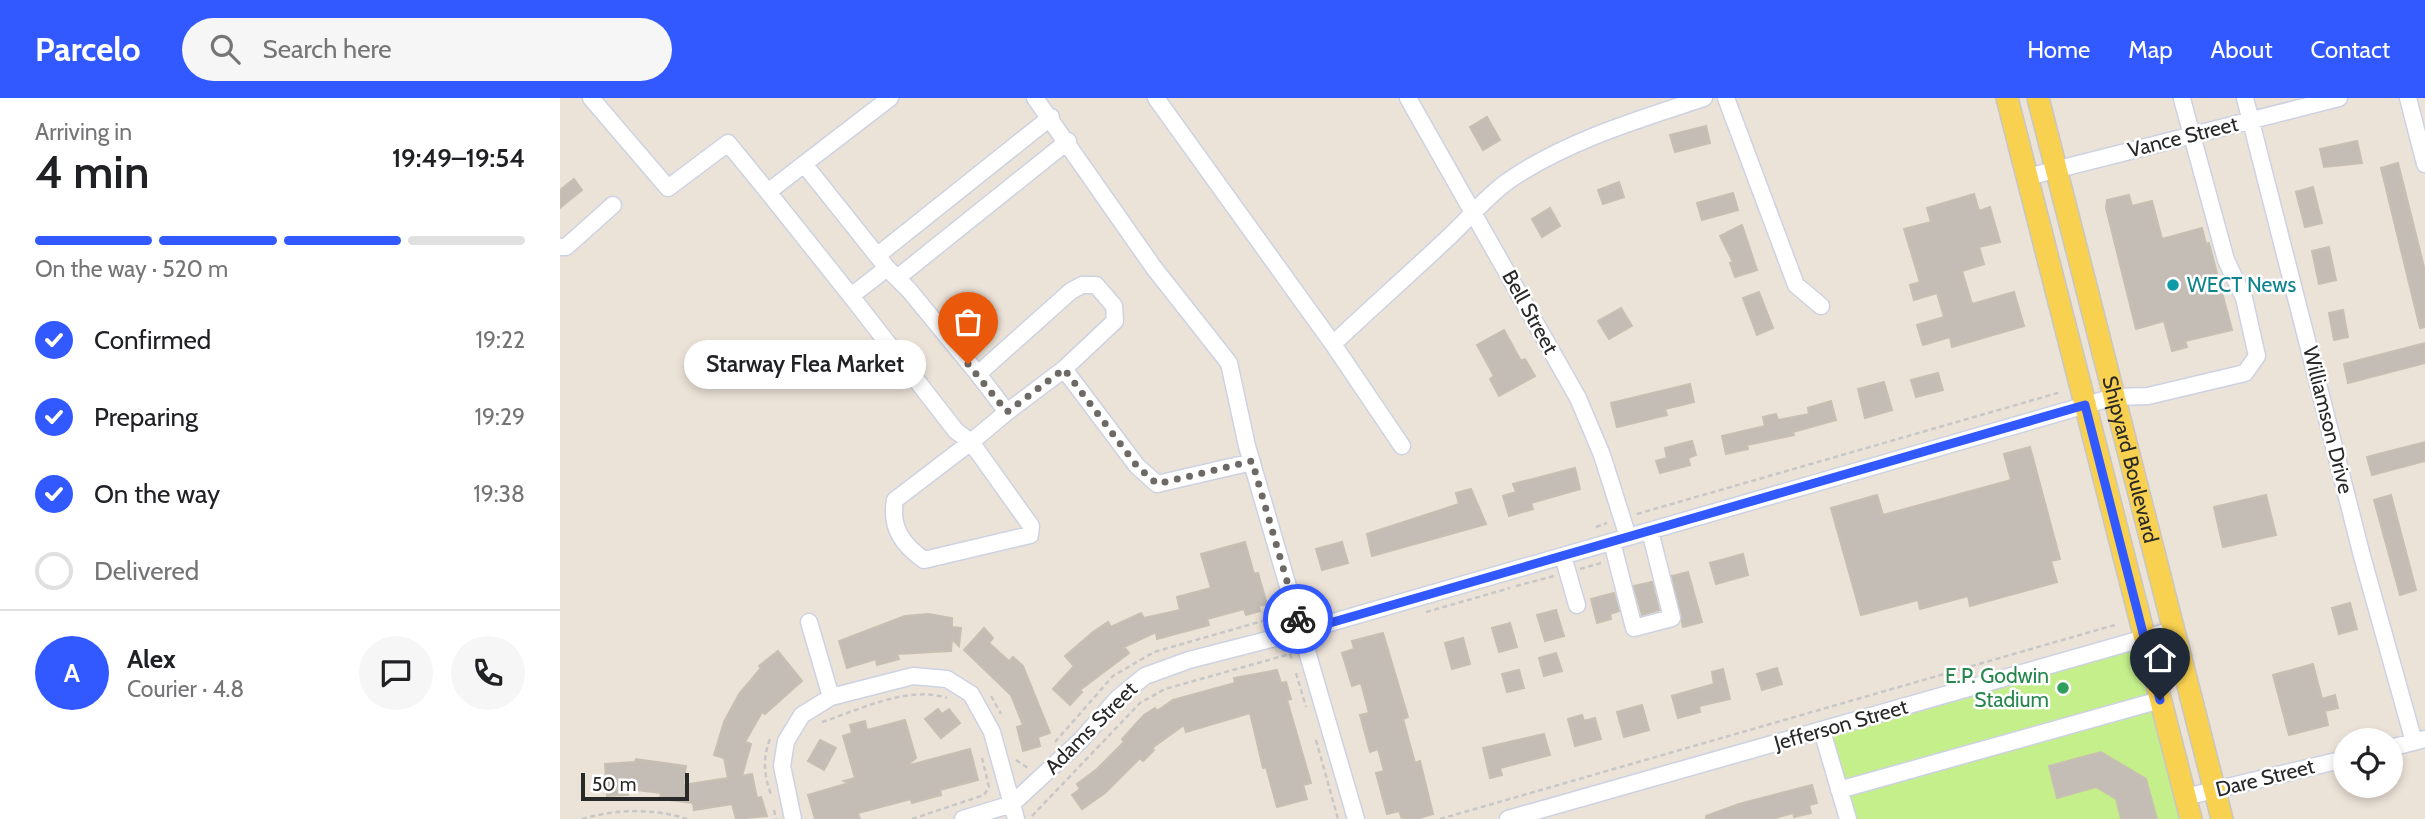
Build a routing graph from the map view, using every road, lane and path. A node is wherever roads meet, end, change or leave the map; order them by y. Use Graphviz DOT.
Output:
graph roads {
  1 [pos="591,98"];
  2 [pos="891,98"];
  3 [pos="1035,98"];
  4 [pos="1156,98"];
  5 [pos="1408,98"];
  6 [pos="1704,98"];
  7 [pos="1726,98"];
  8 [pos="2007,98"];
  9 [pos="2038,98"];
  10 [pos="2245,98"];
  11 [pos="2339,98"];
  12 [pos="2408,98"];
  13 [pos="2182,99"];
  14 [pos="1051,117"];
  15 [pos="2250,121"];
  16 [pos="2190,136"];
  17 [pos="1068,141"];
  18 [pos="804,164"];
  19 [pos="2425,164"];
  20 [pos="2056,169"];
  21 [pos="2027,177"];
  22 [pos="768,192"];
  23 [pos="613,205"];
  24 [pos="1473,211"];
  25 [pos="560,247"];
  26 [pos="887,267"];
  27 [pos="851,296"];
  28 [pos="1821,306"];
  29 [pos="1333,344"];
  30 [pos="1064,369"];
  31 [pos="978,374"];
  32 [pos="2061,392"];
  33 [pos="2114,397"];
  34 [pos="2085,405"];
  35 [pos="1007,412"];
  36 [pos="971,442"];
  37 [pos="1402,446"];
  38 [pos="1252,461"];
  39 [pos="1623,518"];
  40 [pos="1596,527"];
  41 [pos="1650,531"];
  42 [pos="1628,537"];
  43 [pos="1612,542"];
  44 [pos="1563,556"];
  45 [pos="1616,558"];
  46 [pos="1567,572"];
  47 [pos="1276,603"];
  48 [pos="1577,605"];
  49 [pos="1418,613"];
  50 [pos="809,622"];
  51 [pos="2118,624"];
  52 [pos="2173,630"];
  53 [pos="1302,631"];
  54 [pos="2145,638"];
  55 [pos="987,690"];
  56 [pos="831,697"];
  57 [pos="952,700"];
  58 [pos="2160,700"];
  59 [pos="1309,716"];
  60 [pos="1002,717"];
  61 [pos="821,722"];
  62 [pos="1822,731"];
  63 [pos="1316,738"];
  64 [pos="2419,740"];
  65 [pos="1052,745"];
  66 [pos="979,747"];
  67 [pos="1014,758"];
  68 [pos="2333,762"];
  69 [pos="1035,766"];
  70 [pos="1839,790"];
  71 [pos="2215,790"];
  72 [pos="2185,797"];
  73 [pos="1014,812"];
  74 [pos="582,819"];
  75 [pos="687,819"];
  76 [pos="793,819"];
  77 [pos="912,819"];
  78 [pos="963,819"];
  79 [pos="1031,819"];
  80 [pos="1338,819"];
  81 [pos="1356,819"];
  82 [pos="1440,819"];
  83 [pos="1508,819"];
  84 [pos="1848,819"];
  85 [pos="2190,819"];
  86 [pos="2222,819"];
  1 -- 22 [label="street"];
  2 -- 18 [label="street"];
  3 -- 14 [label="street"];
  4 -- 29 [label="street"];
  5 -- 24 [label="street, Bell Street"];
  6 -- 24 [label="street"];
  7 -- 28 [label="street"];
  8 -- 21 [label="main road, Shipyard Boulevard"];
  9 -- 20 [label="main road, Shipyard Boulevard"];
  10 -- 15 [label="street, Williamson Drive"];
  11 -- 15 [label="street, Vance Street"];
  12 -- 19 [label="street"];
  13 -- 16 [label="street"];
  14 -- 17 [label="street"];
  14 -- 26 [label="street"];
  15 -- 16 [label="street, Vance Street"];
  15 -- 64 [label="street, Williamson Drive"];
  16 -- 20 [label="street, Vance Street"];
  16 -- 33 [label="street, Adams Street"];
  17 -- 26 [label="street"];
  17 -- 38 [label="street"];
  18 -- 22 [label="street"];
  18 -- 26 [label="street"];
  20 -- 21 [label="street, Vance Street"];
  20 -- 33 [label="main road, Shipyard Boulevard"];
  21 -- 34 [label="main road, Shipyard Boulevard"];
  22 -- 27 [label="street"];
  23 -- 25 [label="street"];
  24 -- 29 [label="street"];
  24 -- 39 [label="street, Bell Street"];
  26 -- 27 [label="street"];
  26 -- 31 [label="street"];
  27 -- 36 [label="street"];
  29 -- 37 [label="street"];
  30 -- 31 [label="street"];
  30 -- 35 [label="street"];
  30 -- 38 [label="street"];
  31 -- 35 [label="street"];
  32 -- 39 [label="path"];
  33 -- 34 [label="street, Adams Street"];
  33 -- 52 [label="main road, Shipyard Boulevard"];
  34 -- 41 [label="street, Adams Street"];
  34 -- 54 [label="main road, Shipyard Boulevard"];
  35 -- 36 [label="street"];
  36 -- 36 [label="street"];
  38 -- 53 [label="street"];
  39 -- 40 [label="path"];
  39 -- 42 [label="street, Bell Street"];
  41 -- 42 [label="street, Adams Street"];
  41 -- 45 [label="street"];
  42 -- 43 [label="street, Adams Street"];
  43 -- 44 [label="street, Adams Street"];
  43 -- 45 [label="street"];
  44 -- 46 [label="street"];
  44 -- 53 [label="street, Adams Street"];
  45 -- 46 [label="path"];
  46 -- 48 [label="street"];
  46 -- 49 [label="path"];
  47 -- 65 [label="path"];
  50 -- 56 [label="street"];
  51 -- 82 [label="path"];
  52 -- 54 [label="street, Jefferson Street"];
  52 -- 71 [label="main road, Shipyard Boulevard"];
  53 -- 73 [label="street, Adams Street"];
  53 -- 81 [label="street"];
  54 -- 58 [label="main road, Shipyard Boulevard"];
  54 -- 62 [label="street, Jefferson Street"];
  55 -- 60 [label="path"];
  56 -- 73 [label="street"];
  56 -- 76 [label="street"];
  57 -- 61 [label="path"];
  58 -- 70 [label="street"];
  58 -- 72 [label="main road, Shipyard Boulevard"];
  59 -- 79 [label="path"];
  62 -- 70 [label="street"];
  62 -- 83 [label="street, Jefferson Street"];
  63 -- 80 [label="path"];
  66 -- 77 [label="path"];
  67 -- 69 [label="path"];
  68 -- 71 [label="street, Dare Street"];
  70 -- 84 [label="street"];
  71 -- 72 [label="street, Dare Street"];
  71 -- 86 [label="main road, Shipyard Boulevard"];
  72 -- 85 [label="main road, Shipyard Boulevard"];
  73 -- 78 [label="street, Adams Street"];
  74 -- 75 [label="path"];
}
